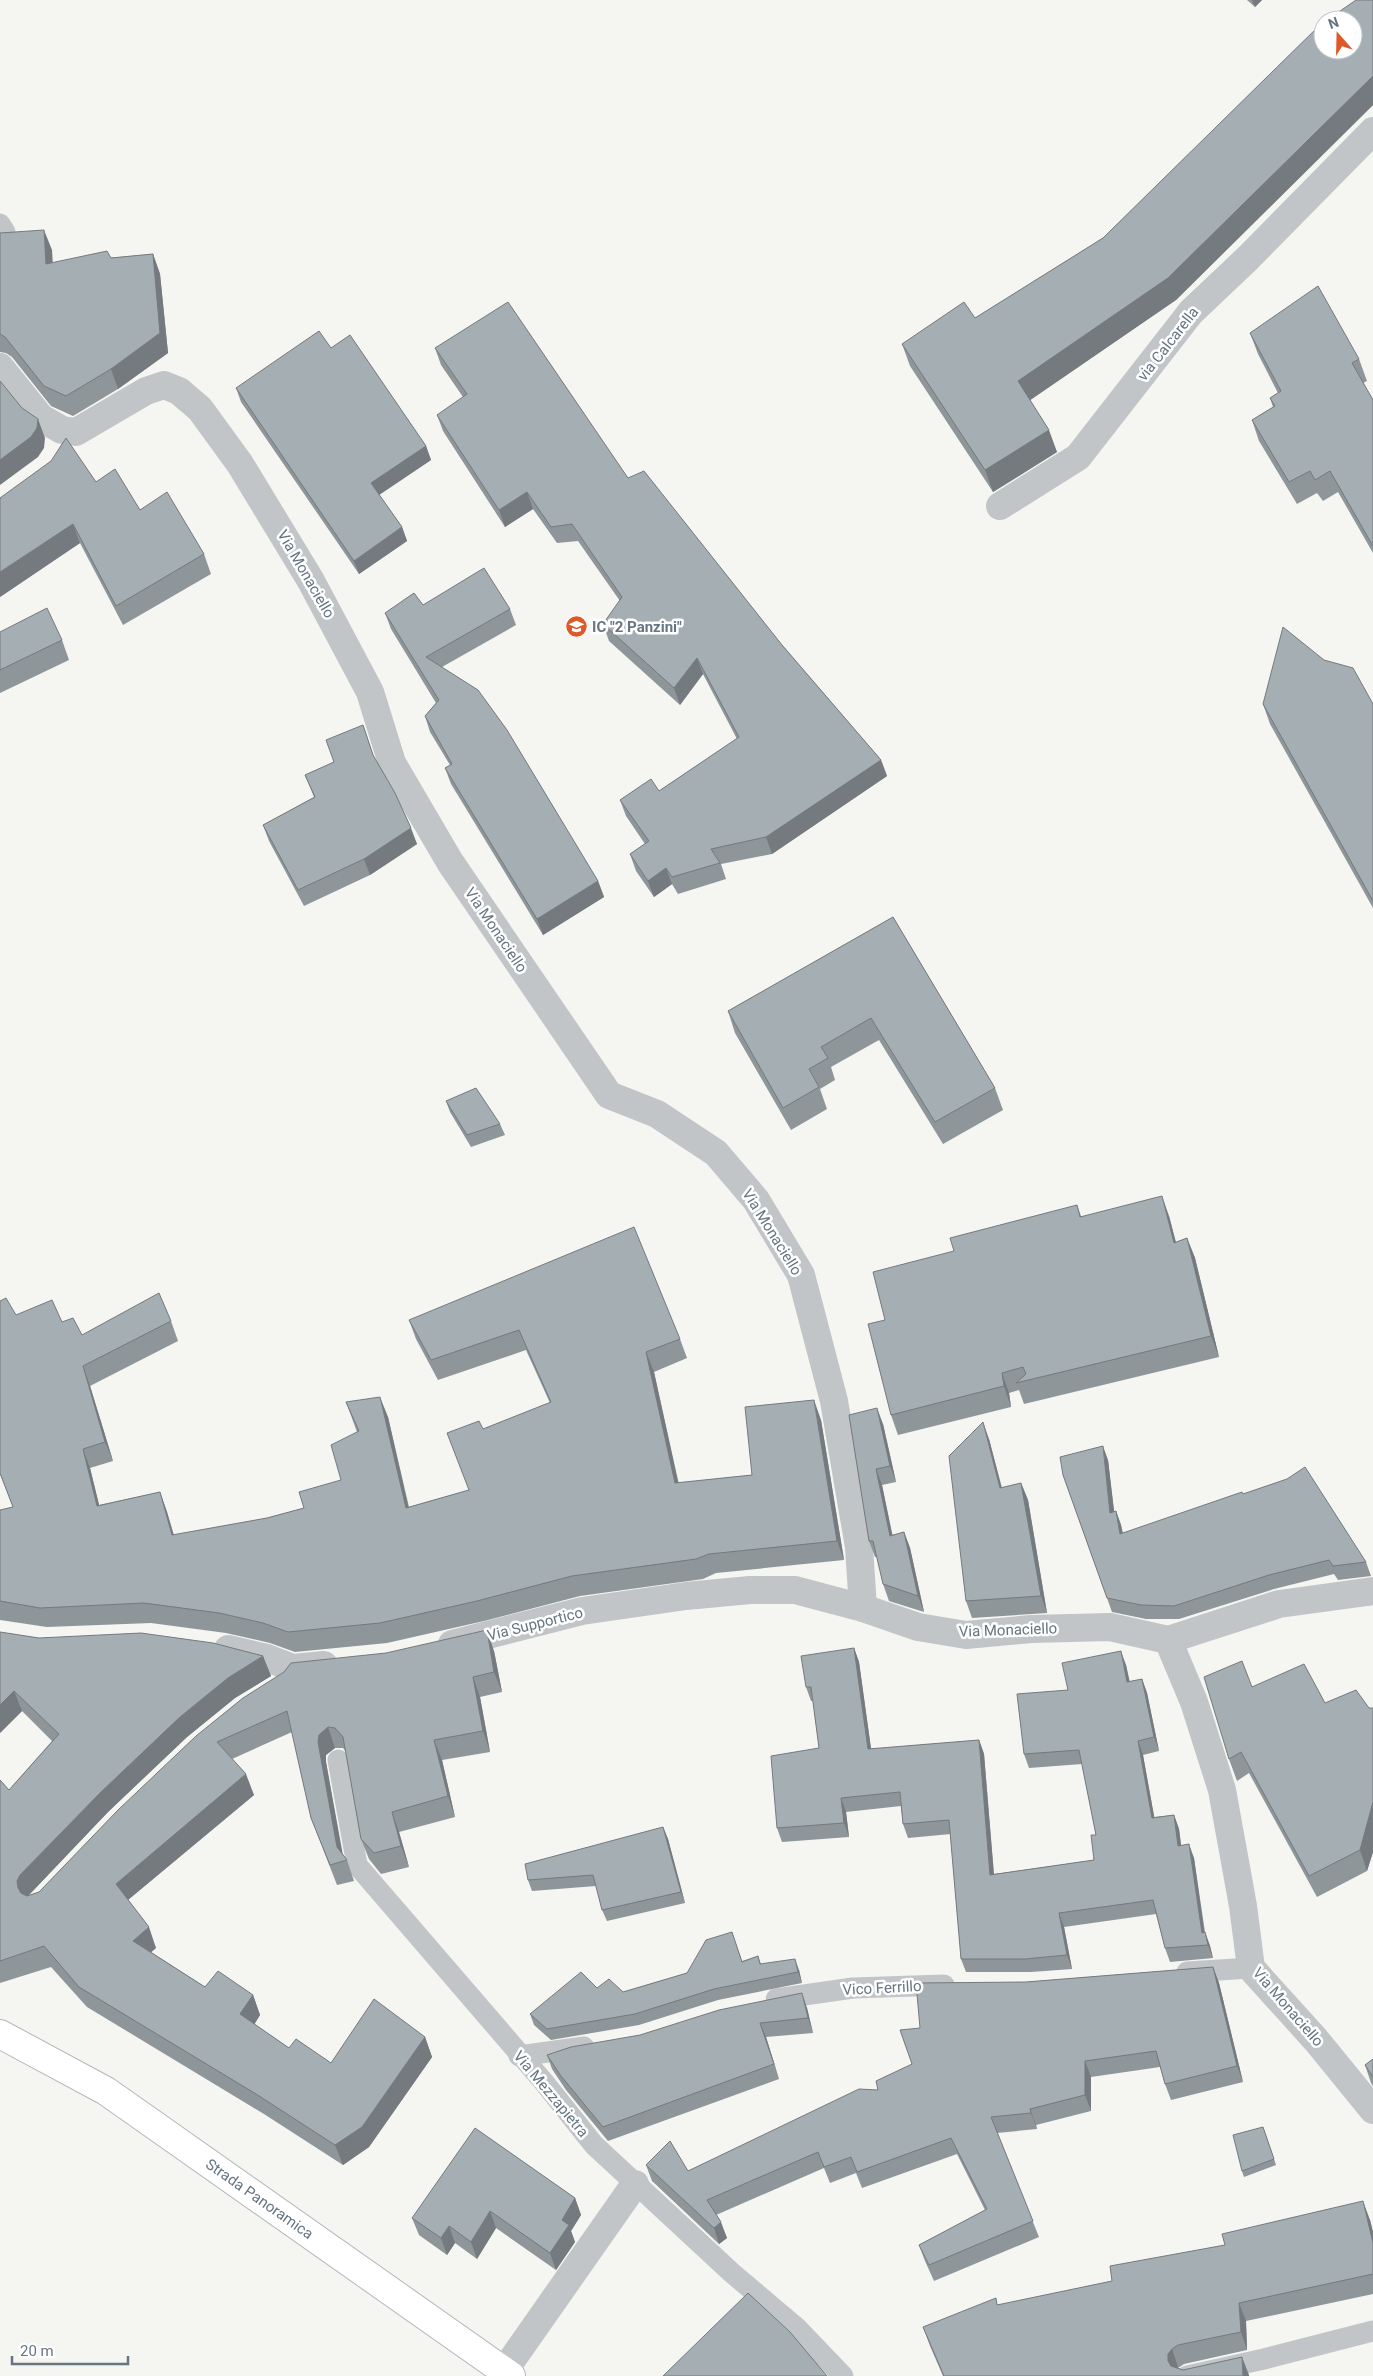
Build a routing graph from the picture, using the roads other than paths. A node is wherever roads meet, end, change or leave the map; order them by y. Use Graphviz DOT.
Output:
graph roads {
  1 [pos="1373,131"];
  2 [pos="0,224"];
  3 [pos="0,233"];
  4 [pos="0,367"];
  5 [pos="1000,506"];
  6 [pos="1373,1591"];
  7 [pos="863,1608"];
  8 [pos="1168,1640"];
  9 [pos="205,1646"];
  10 [pos="426,1650"];
  11 [pos="346,1663"];
  12 [pos="338,1760"];
  13 [pos="1251,1968"];
  14 [pos="1169,1974"];
  15 [pos="962,1985"];
  16 [pos="756,2004"];
  17 [pos="0,2034"];
  18 [pos="600,2045"];
  19 [pos="519,2056"];
  20 [pos="1373,2110"];
  21 [pos="634,2184"];
  22 [pos="1373,2331"];
  23 [pos="507,2373"];
  24 [pos="843,2376"];
  25 [pos="1186,2376"];
  1 -- 5 [label="street, via Calcarella"];
  2 -- 3 [label="lane"];
  4 -- 7 [label="street, Via Monaciello"];
  6 -- 8 [label="street"];
  7 -- 8 [label="street, Via Monaciello"];
  7 -- 10 [label="street, Via Supportico"];
  8 -- 13 [label="street, Via Monaciello"];
  9 -- 11 [label="street"];
  12 -- 19 [label="lane, Via Mezzapietra"];
  13 -- 14 [label="lane"];
  13 -- 20 [label="street, Via Monaciello"];
  15 -- 16 [label="lane, Vico Ferrillo"];
  17 -- 23 [label="main road, Strada Panoramica"];
  18 -- 19 [label="lane"];
  19 -- 21 [label="lane, Via Mezzapietra"];
  21 -- 23 [label="street"];
  21 -- 24 [label="lane, Via Mezzapietra"];
  22 -- 25 [label="lane"];
}
